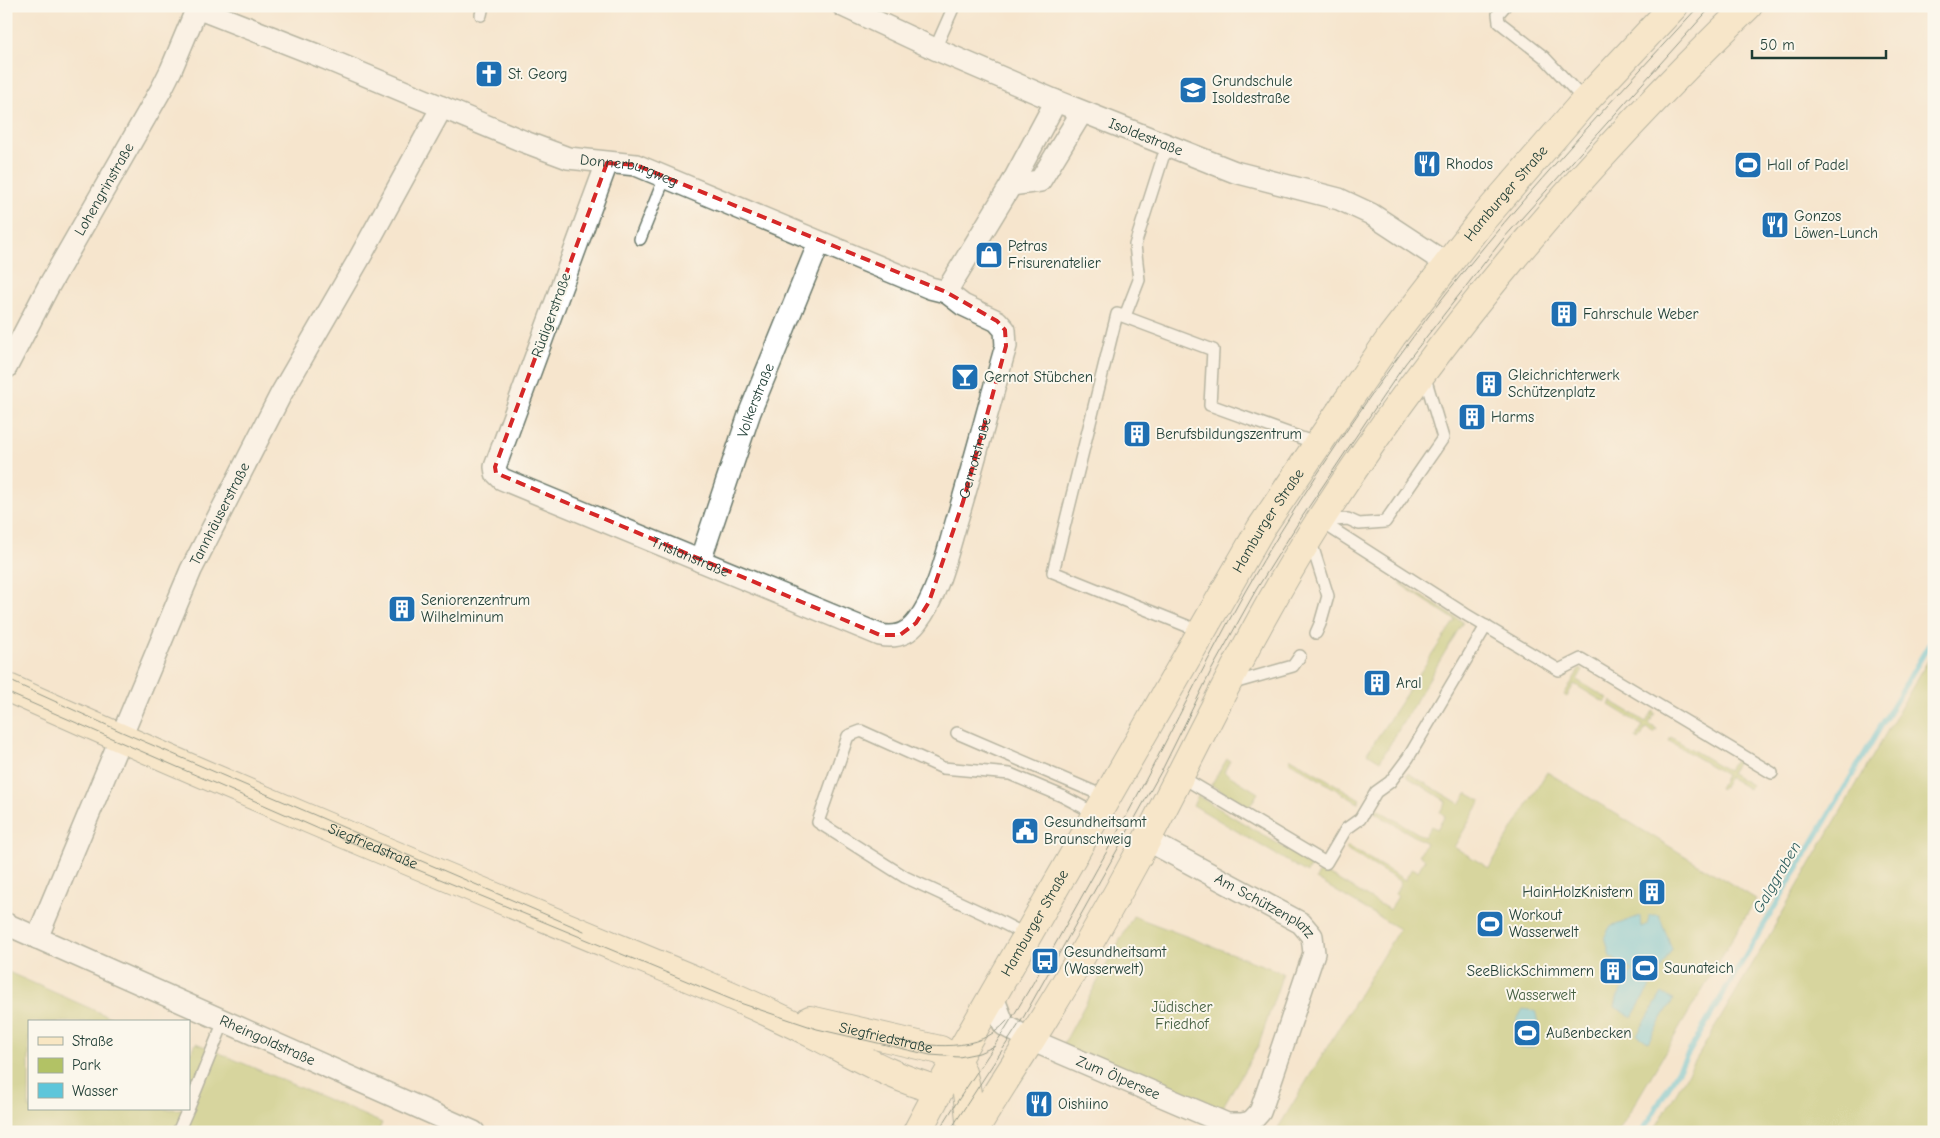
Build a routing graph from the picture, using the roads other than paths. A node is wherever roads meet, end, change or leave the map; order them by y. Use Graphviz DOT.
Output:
graph roads {
  1 [pos="843,6"];
  2 [pos="954,6"];
  3 [pos="1505,6"];
  4 [pos="1674,6"];
  5 [pos="1748,6"];
  6 [pos="194,7"];
  7 [pos="935,49"];
  8 [pos="1585,101"];
  9 [pos="1056,102"];
  10 [pos="442,107"];
  11 [pos="1082,112"];
  12 [pos="1171,147"];
  13 [pos="607,163"];
  14 [pos="665,178"];
  15 [pos="1011,184"];
  16 [pos="640,239"];
  17 [pos="820,243"];
  18 [pos="1447,264"];
  19 [pos="946,292"];
  20 [pos="1125,316"];
  21 [pos="6,368"];
  22 [pos="1423,370"];
  23 [pos="1318,444"];
  24 [pos="495,467"];
  25 [pos="1315,529"];
  26 [pos="700,561"];
  27 [pos="1486,626"];
  28 [pos="1202,632"];
  29 [pos="1316,632"];
  30 [pos="893,638"];
  31 [pos="1300,656"];
  32 [pos="1226,685"];
  33 [pos="6,687"];
  34 [pos="957,734"];
  35 [pos="120,738"];
  36 [pos="1772,773"];
  37 [pos="1180,775"];
  38 [pos="1103,806"];
  39 [pos="1147,840"];
  40 [pos="6,924"];
  41 [pos="1028,936"];
  42 [pos="37,938"];
  43 [pos="992,998"];
  44 [pos="224,1021"];
  45 [pos="849,1040"];
  46 [pos="1026,1047"];
  47 [pos="953,1078"];
  48 [pos="190,1103"];
  49 [pos="187,1110"];
  50 [pos="1257,1127"];
  51 [pos="178,1132"];
  52 [pos="474,1132"];
  53 [pos="917,1132"];
  54 [pos="972,1132"];
  1 -- 7 [label="street, Isoldestraße"];
  2 -- 7 [label="lane"];
  3 -- 8 [label="lane"];
  4 -- 8 [label="main road, Hamburger Straße"];
  5 -- 22 [label="main road"];
  6 -- 10 [label="street, Donnerburgweg"];
  6 -- 21 [label="street, Lohengrinstraße"];
  7 -- 9 [label="street, Isoldestraße"];
  8 -- 18 [label="main road, Hamburger Straße"];
  9 -- 11 [label="street, Isoldestraße"];
  9 -- 15 [label="street"];
  10 -- 13 [label="street, Donnerburgweg"];
  10 -- 35 [label="street, Tannhäuserstraße"];
  11 -- 12 [label="street, Isoldestraße"];
  11 -- 15 [label="street"];
  12 -- 18 [label="street, Isoldestraße"];
  12 -- 20 [label="lane"];
  13 -- 14 [label="street, Donnerburgweg"];
  13 -- 24 [label="street, Rüdigerstraße"];
  14 -- 16 [label="lane"];
  14 -- 17 [label="street, Donnerburgweg"];
  15 -- 19 [label="street"];
  17 -- 19 [label="street, Donnerburgweg"];
  17 -- 26 [label="street, Volkerstraße"];
  18 -- 23 [label="main road, Hamburger Straße"];
  19 -- 30 [label="street, Gernotstraße"];
  20 -- 23 [label="lane"];
  20 -- 28 [label="lane"];
  22 -- 25 [label="main road"];
  22 -- 25 [label="lane"];
  23 -- 28 [label="main road, Hamburger Straße"];
  24 -- 26 [label="street, Tristanstraße"];
  25 -- 27 [label="lane"];
  25 -- 29 [label="lane"];
  25 -- 32 [label="main road"];
  26 -- 30 [label="street, Tristanstraße"];
  27 -- 36 [label="lane"];
  27 -- 37 [label="lane"];
  28 -- 38 [label="main road, Hamburger Straße"];
  31 -- 32 [label="lane"];
  32 -- 37 [label="main road"];
  33 -- 35 [label="main road, Siegfriedstraße"];
  34 -- 38 [label="lane"];
  35 -- 42 [label="street, Tannhäuserstraße"];
  35 -- 45 [label="main road, Siegfriedstraße"];
  37 -- 39 [label="main road"];
  38 -- 41 [label="main road, Hamburger Straße"];
  38 -- 41 [label="lane"];
  39 -- 46 [label="main road"];
  39 -- 50 [label="street, Am Schützenplatz"];
  40 -- 42 [label="street, Rheingoldstraße"];
  41 -- 43 [label="main road, Hamburger Straße"];
  42 -- 44 [label="street, Rheingoldstraße"];
  43 -- 46 [label="street, Zum Ölpersee"];
  43 -- 47 [label="main road, Hamburger Straße"];
  44 -- 48 [label="lane"];
  44 -- 52 [label="street, Rheingoldstraße"];
  45 -- 47 [label="main road, Siegfriedstraße"];
  45 -- 47 [label="main road, Siegfriedstraße"];
  46 -- 47 [label="main road"];
  46 -- 50 [label="street, Zum Ölpersee"];
  46 -- 54 [label="main road"];
  47 -- 53 [label="main road, Hamburger Straße"];
  47 -- 54 [label="main road"];
  49 -- 51 [label="lane"];
}
